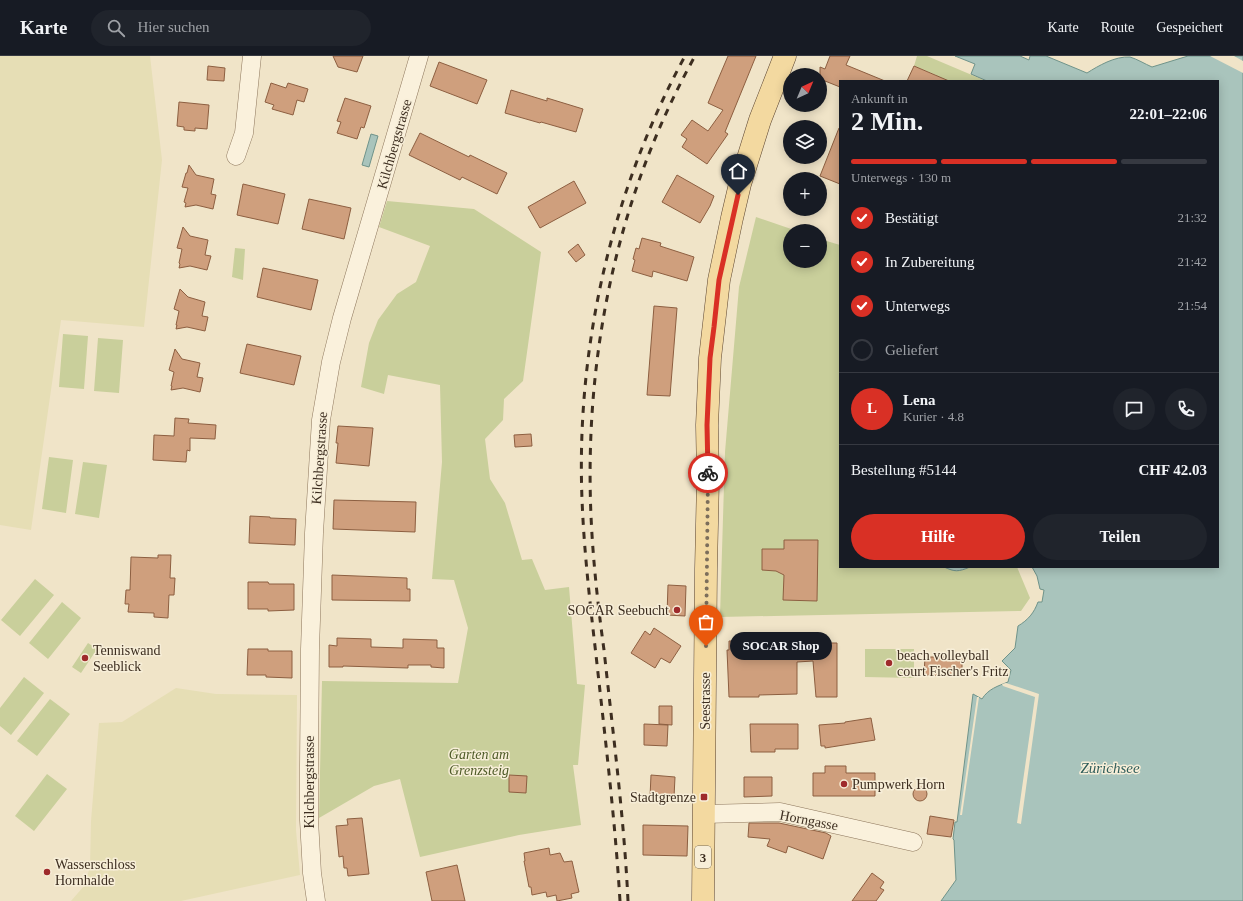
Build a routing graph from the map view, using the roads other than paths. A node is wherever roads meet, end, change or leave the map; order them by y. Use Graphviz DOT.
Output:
graph roads {
  1 [pos="252,56"];
  2 [pos="419,56"];
  3 [pos="785,56"];
  4 [pos="236,156"];
  5 [pos="704,814"];
  6 [pos="913,842"];
  7 [pos="316,901"];
  8 [pos="703,901"];
  1 -- 4 [label="street"];
  2 -- 7 [label="street, Kilchbergstrasse"];
  3 -- 5 [label="main road, Seestrasse / 3"];
  5 -- 6 [label="street, Horngasse"];
  5 -- 8 [label="main road, Seestrasse / 3"];
}
